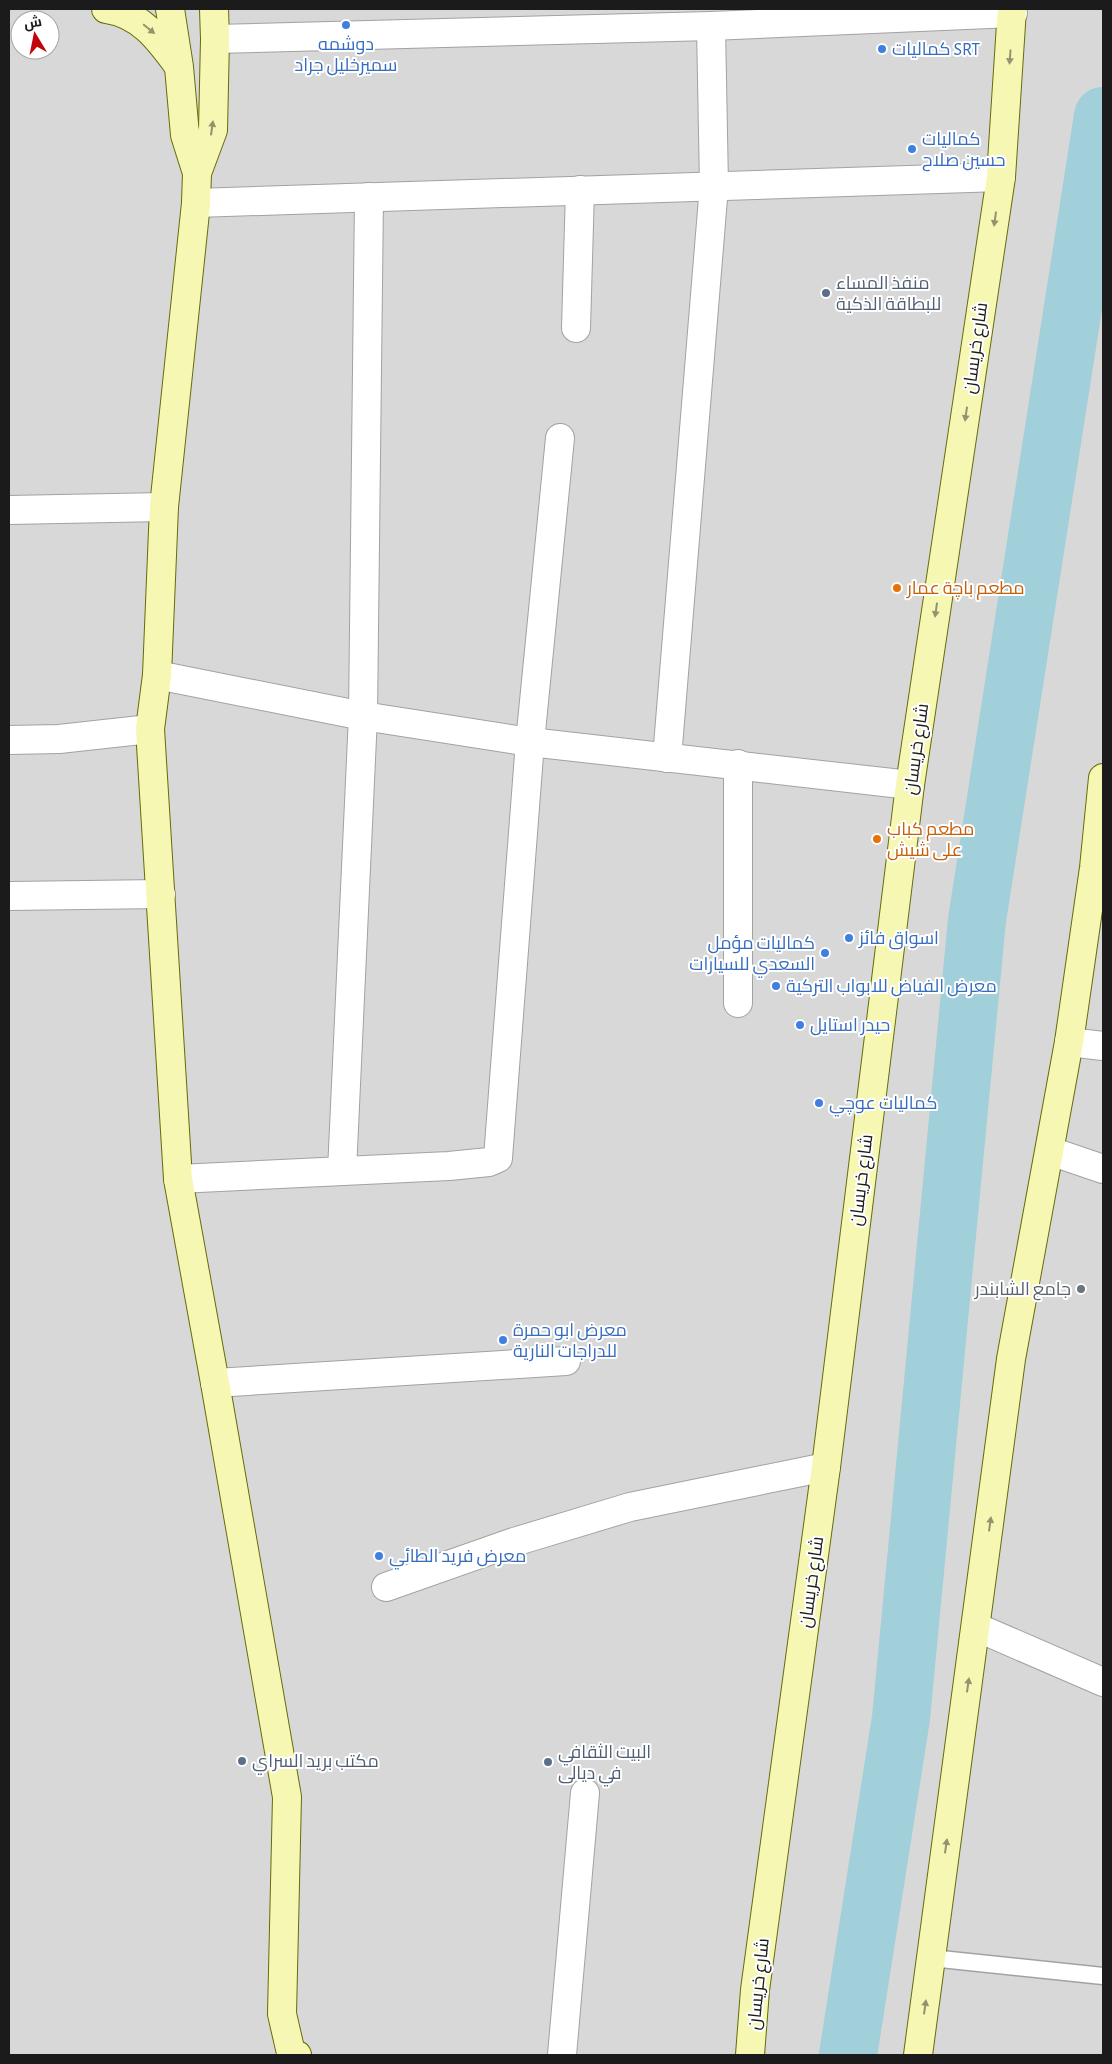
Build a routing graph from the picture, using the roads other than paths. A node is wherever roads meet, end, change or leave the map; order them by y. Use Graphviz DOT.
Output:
graph roads {
  1 [pos="106,9"];
  2 [pos="170,9"];
  3 [pos="214,9"];
  4 [pos="1013,11"];
  5 [pos="711,26"];
  6 [pos="215,39"];
  7 [pos="179,67"];
  8 [pos="196,173"];
  9 [pos="1001,176"];
  10 [pos="714,186"];
  11 [pos="580,190"];
  12 [pos="369,197"];
  13 [pos="196,203"];
  14 [pos="576,328"];
  15 [pos="560,438"];
  16 [pos="164,507"];
  17 [pos="9,510"];
  18 [pos="157,674"];
  19 [pos="363,716"];
  20 [pos="150,729"];
  21 [pos="9,740"];
  22 [pos="530,742"];
  23 [pos="667,758"];
  24 [pos="738,764"];
  25 [pos="1103,778"];
  26 [pos="910,785"];
  27 [pos="1098,866"];
  28 [pos="161,894"];
  29 [pos="9,896"];
  30 [pos="738,1003"];
  31 [pos="1069,1042"];
  32 [pos="1103,1046"];
  33 [pos="1050,1151"];
  34 [pos="1103,1169"];
  35 [pos="342,1171"];
  36 [pos="178,1179"];
  37 [pos="566,1361"];
  38 [pos="215,1383"];
  39 [pos="826,1467"];
  40 [pos="386,1587"];
  41 [pos="976,1627"];
  42 [pos="1103,1682"];
  43 [pos="585,1793"];
  44 [pos="931,1958"];
  45 [pos="1103,1976"];
  46 [pos="293,2054"];
  47 [pos="562,2055"];
  48 [pos="750,2055"];
  49 [pos="918,2055"];
  1 -- 7 [label="street, one-way"];
  2 -- 7 [label="street"];
  3 -- 6 [label="street"];
  4 -- 5 [label="street"];
  4 -- 9 [label="street, شارع خريسان, one-way"];
  5 -- 6 [label="street"];
  5 -- 10 [label="street"];
  8 -- 6 [label="street, one-way"];
  7 -- 8 [label="street"];
  8 -- 13 [label="street"];
  9 -- 10 [label="street"];
  9 -- 26 [label="street, شارع خريسان, one-way"];
  10 -- 11 [label="street"];
  10 -- 23 [label="street"];
  11 -- 12 [label="street"];
  11 -- 14 [label="street"];
  12 -- 13 [label="street"];
  12 -- 19 [label="street"];
  13 -- 16 [label="street"];
  15 -- 22 [label="street"];
  16 -- 17 [label="street"];
  16 -- 18 [label="street"];
  18 -- 19 [label="street"];
  18 -- 20 [label="street"];
  19 -- 22 [label="street"];
  19 -- 35 [label="street"];
  20 -- 21 [label="street"];
  20 -- 28 [label="street"];
  22 -- 23 [label="street"];
  22 -- 35 [label="street"];
  23 -- 24 [label="street"];
  24 -- 26 [label="street"];
  24 -- 30 [label="street"];
  25 -- 27 [label="street"];
  26 -- 39 [label="street, شارع خريسان"];
  27 -- 31 [label="street"];
  28 -- 29 [label="street"];
  28 -- 36 [label="street"];
  31 -- 32 [label="street"];
  31 -- 33 [label="street"];
  33 -- 34 [label="street"];
  41 -- 33 [label="street, one-way"];
  35 -- 36 [label="street"];
  36 -- 38 [label="street"];
  37 -- 38 [label="street"];
  38 -- 46 [label="street"];
  39 -- 40 [label="street"];
  39 -- 48 [label="street, شارع خريسان"];
  41 -- 42 [label="street"];
  44 -- 41 [label="street, one-way"];
  43 -- 47 [label="street"];
  44 -- 45 [label="lane"];
  49 -- 44 [label="street, one-way"];
}
